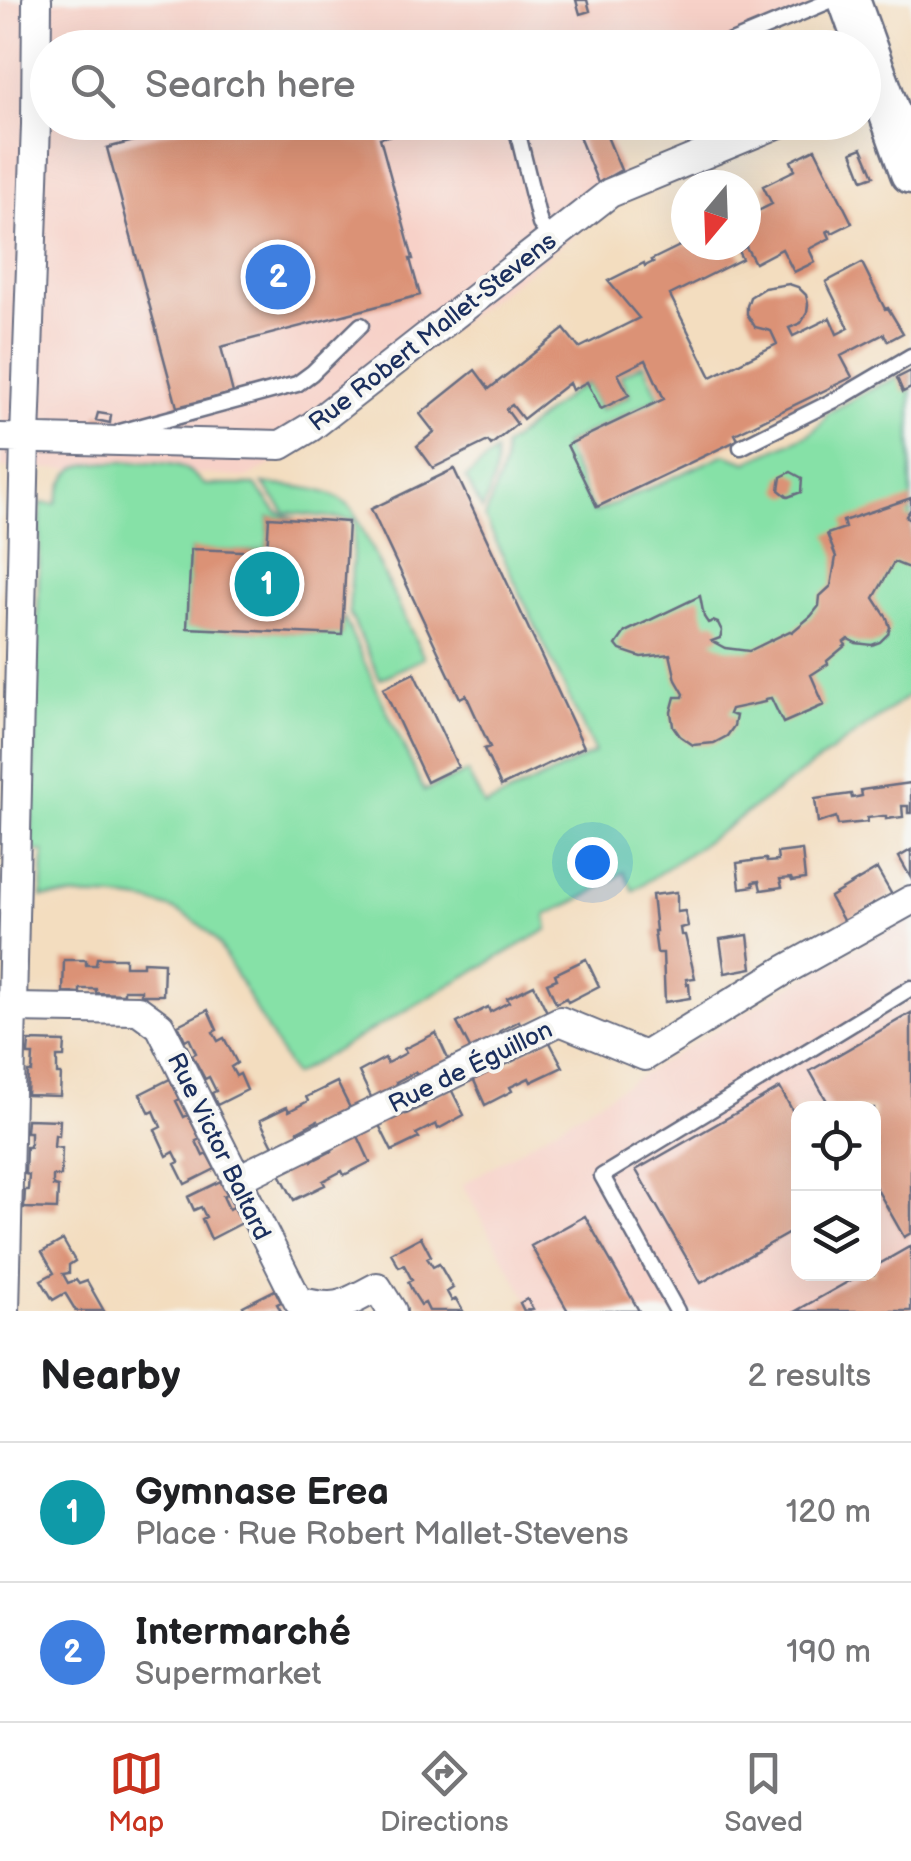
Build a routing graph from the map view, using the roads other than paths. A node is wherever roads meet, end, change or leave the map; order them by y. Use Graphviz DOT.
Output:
graph roads {
  1 [pos="37,0"];
  2 [pos="833,1"];
  3 [pos="37,30"];
  4 [pos="761,30"];
  5 [pos="840,30"];
  6 [pos="846,30"];
  7 [pos="881,107"];
  8 [pos="881,129"];
  9 [pos="35,140"];
  10 [pos="519,140"];
  11 [pos="738,140"];
  12 [pos="911,173"];
  13 [pos="911,187"];
  14 [pos="552,238"];
  15 [pos="361,326"];
  16 [pos="911,356"];
  17 [pos="13,438"];
  18 [pos="91,440"];
  19 [pos="740,447"];
  20 [pos="911,900"];
  21 [pos="911,988"];
  22 [pos="13,1008"];
  23 [pos="236,1180"];
  24 [pos="4,1218"];
  25 [pos="6,1311"];
  26 [pos="392,1311"];
  27 [pos="677,1311"];
  1 -- 3 [label="street"];
  2 -- 4 [label="lane"];
  2 -- 5 [label="main road"];
  2 -- 6 [label="main road"];
  7 -- 12 [label="main road"];
  8 -- 13 [label="main road"];
  9 -- 17 [label="street"];
  10 -- 14 [label="lane"];
  11 -- 14 [label="street, Rue Robert Mallet-Stevens"];
  14 -- 18 [label="street, Rue Robert Mallet-Stevens"];
  15 -- 18 [label="lane"];
  16 -- 19 [label="lane"];
  17 -- 18 [label="street, Rue Robert Mallet-Stevens"];
  17 -- 22 [label="street"];
  20 -- 23 [label="street, Rue de Éguillon"];
  21 -- 27 [label="lane"];
  22 -- 23 [label="street, Rue Victor Baltard"];
  22 -- 24 [label="street"];
  23 -- 26 [label="street, Rue Victor Baltard"];
  24 -- 25 [label="street"];
}
